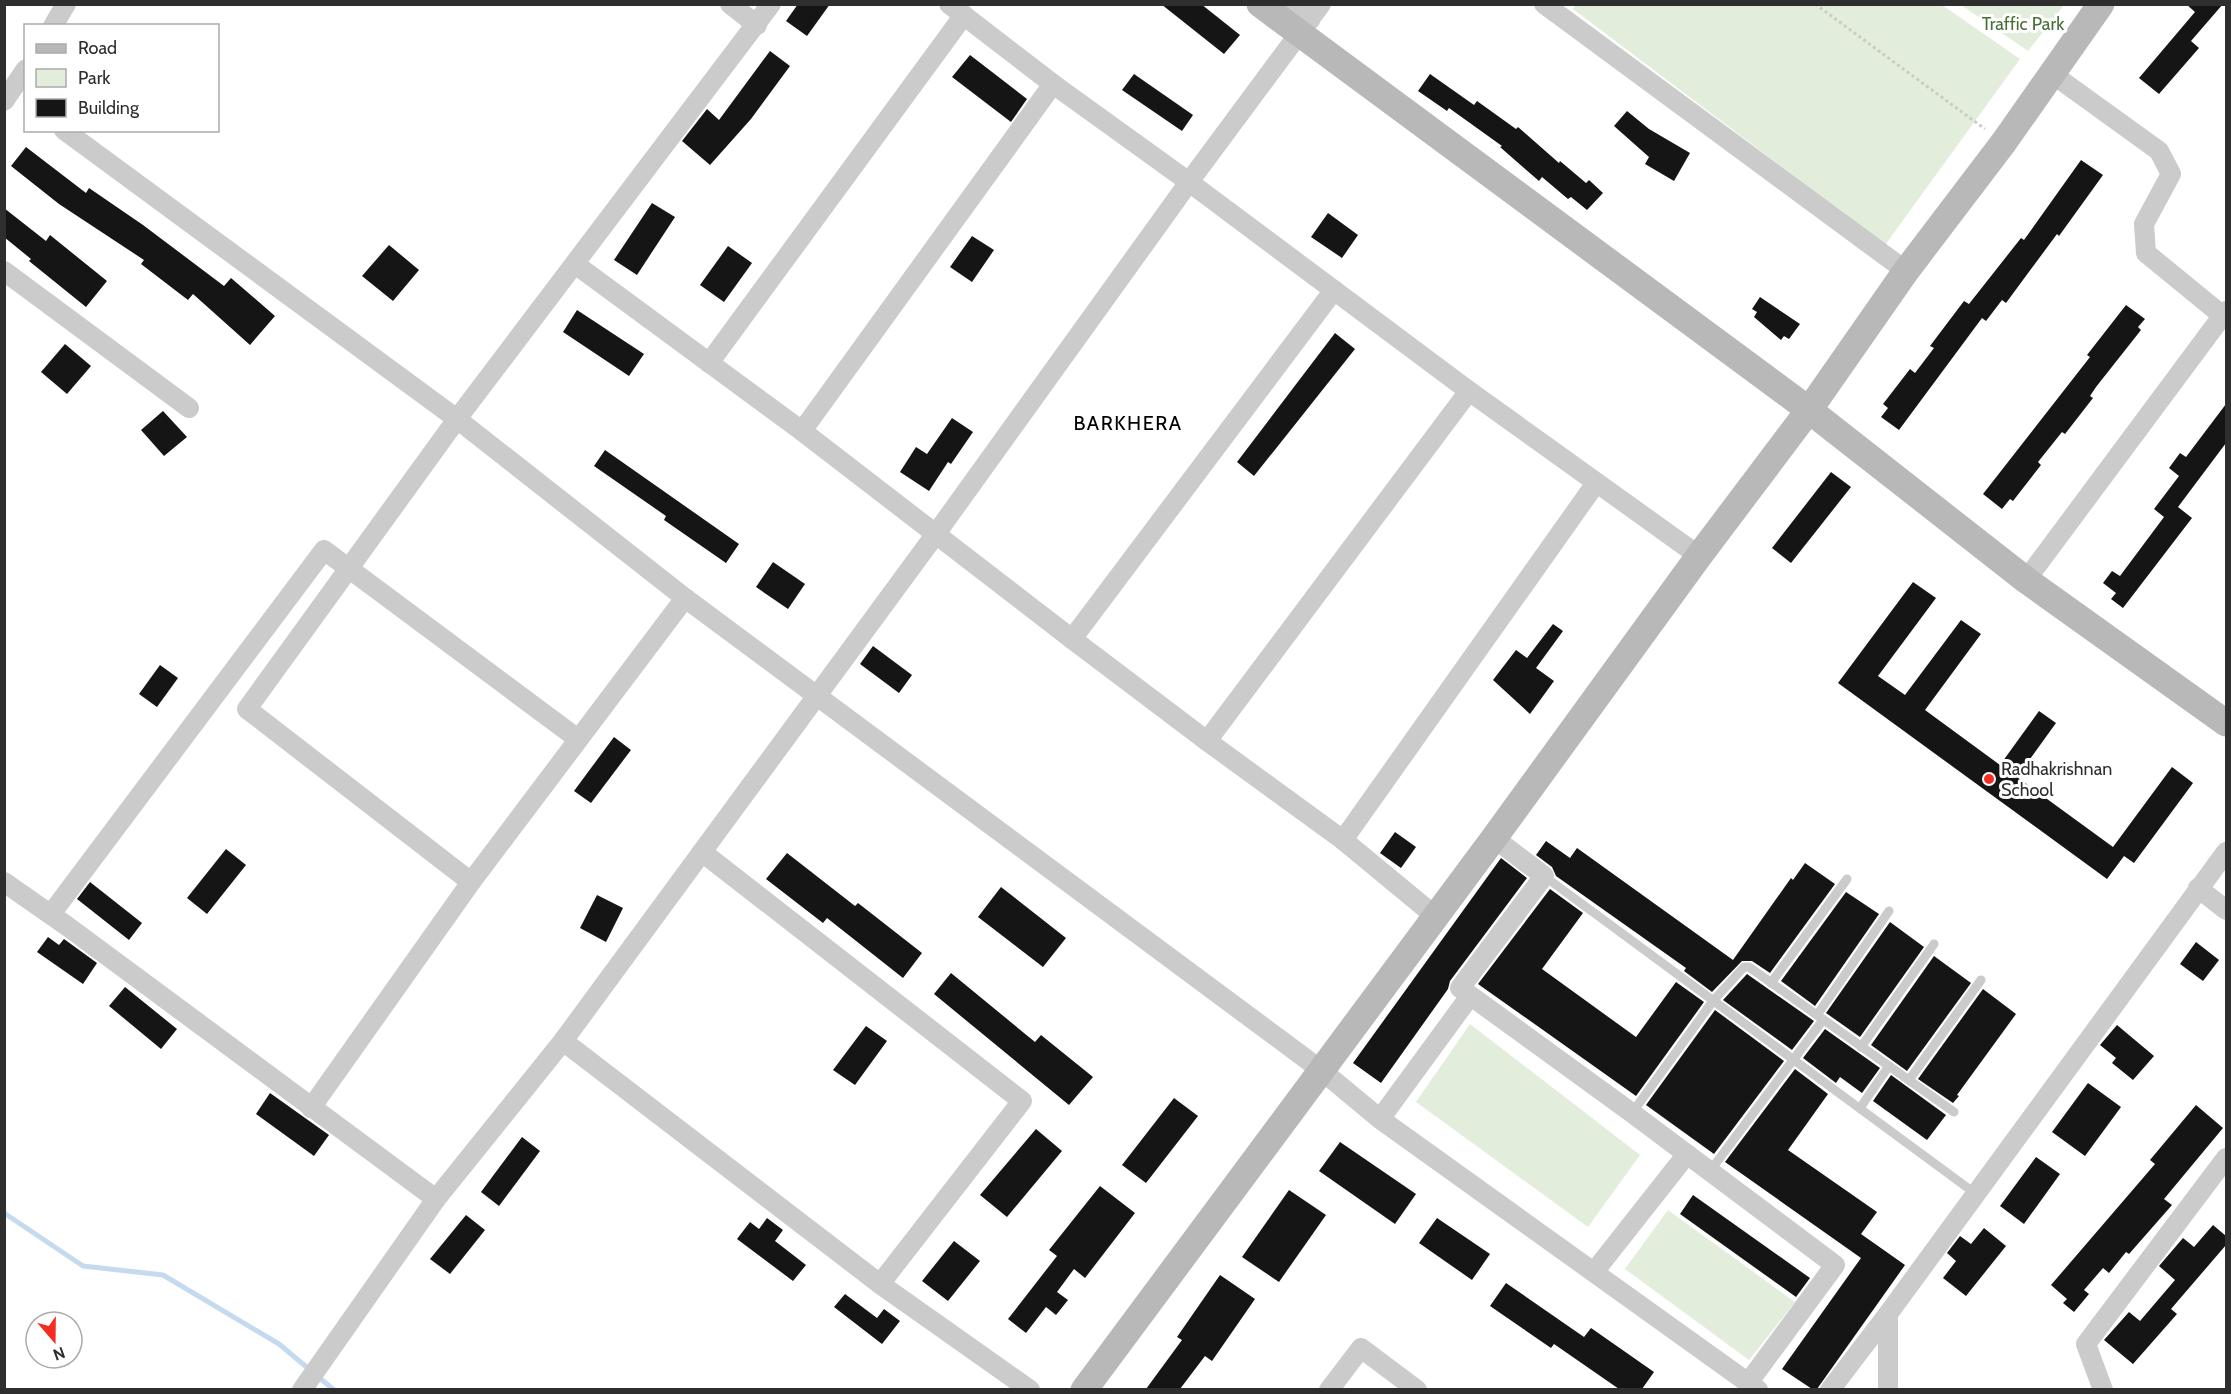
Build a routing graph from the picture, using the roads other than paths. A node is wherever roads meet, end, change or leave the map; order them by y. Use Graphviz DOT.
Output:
graph roads {
  1 [pos="66,4"];
  2 [pos="730,4"];
  3 [pos="771,4"];
  4 [pos="1260,4"];
  5 [pos="1292,4"];
  6 [pos="1544,4"];
  7 [pos="2101,4"];
  8 [pos="957,10"];
  9 [pos="1310,20"];
  10 [pos="54,24"];
  11 [pos="757,25"];
  12 [pos="24,73"];
  13 [pos="2051,73"];
  14 [pos="1053,84"];
  15 [pos="11,96"];
  16 [pos="67,132"];
  17 [pos="1190,182"];
  18 [pos="575,264"];
  19 [pos="4,271"];
  20 [pos="1906,272"];
  21 [pos="1334,290"];
  22 [pos="2225,314"];
  23 [pos="709,363"];
  24 [pos="1469,391"];
  25 [pos="189,408"];
  26 [pos="1809,410"];
  27 [pos="458,419"];
  28 [pos="802,430"];
  29 [pos="1596,483"];
  30 [pos="935,535"];
  31 [pos="1699,556"];
  32 [pos="350,569"];
  33 [pos="2026,580"];
  34 [pos="685,598"];
  35 [pos="1072,639"];
  36 [pos="818,695"];
  37 [pos="2226,723"];
  38 [pos="578,739"];
  39 [pos="1207,741"];
  40 [pos="1494,838"];
  41 [pos="1342,840"];
  42 [pos="702,852"];
  43 [pos="2226,852"];
  44 [pos="1544,876"];
  45 [pos="1847,879"];
  46 [pos="4,882"];
  47 [pos="471,882"];
  48 [pos="2198,888"];
  49 [pos="2226,910"];
  50 [pos="1889,912"];
  51 [pos="51,914"];
  52 [pos="1435,916"];
  53 [pos="1934,944"];
  54 [pos="1981,980"];
  55 [pos="1771,983"];
  56 [pos="1470,996"];
  57 [pos="1713,1001"];
  58 [pos="1820,1018"];
  59 [pos="563,1041"];
  60 [pos="1861,1047"];
  61 [pos="1795,1060"];
  62 [pos="1890,1066"];
  63 [pos="1321,1070"];
  64 [pos="1909,1080"];
  65 [pos="311,1108"];
  66 [pos="1860,1108"];
  67 [pos="1954,1112"];
  68 [pos="1632,1113"];
  69 [pos="1380,1119"];
  70 [pos="1687,1154"];
  71 [pos="2226,1158"];
  72 [pos="1710,1171"];
  73 [pos="1976,1194"];
  74 [pos="436,1199"];
  75 [pos="1594,1272"];
  76 [pos="880,1284"];
  77 [pos="1888,1314"];
  78 [pos="307,1384"];
  79 [pos="1753,1386"];
  80 [pos="1030,1389"];
  81 [pos="1084,1389"];
  82 [pos="1329,1389"];
  83 [pos="1417,1389"];
  84 [pos="1830,1389"];
  85 [pos="1888,1389"];
  86 [pos="2103,1389"];
  1 -- 10 [label="street"];
  2 -- 11 [label="street"];
  3 -- 11 [label="street"];
  4 -- 9 [label="main road"];
  5 -- 9 [label="street"];
  6 -- 20 [label="street"];
  7 -- 13 [label="main road"];
  8 -- 14 [label="street"];
  8 -- 23 [label="street"];
  9 -- 17 [label="street"];
  9 -- 26 [label="main road"];
  11 -- 18 [label="street"];
  12 -- 15 [label="street"];
  13 -- 20 [label="main road"];
  13 -- 22 [label="street"];
  14 -- 17 [label="street"];
  14 -- 28 [label="street"];
  16 -- 27 [label="street"];
  17 -- 21 [label="street"];
  17 -- 30 [label="street"];
  18 -- 23 [label="street"];
  18 -- 27 [label="street"];
  19 -- 25 [label="street"];
  20 -- 26 [label="main road"];
  21 -- 24 [label="street"];
  21 -- 35 [label="street"];
  22 -- 33 [label="street"];
  23 -- 28 [label="street"];
  24 -- 29 [label="street"];
  24 -- 39 [label="street"];
  26 -- 31 [label="main road"];
  26 -- 33 [label="main road"];
  27 -- 32 [label="street"];
  27 -- 34 [label="street"];
  28 -- 30 [label="street"];
  29 -- 31 [label="street"];
  29 -- 41 [label="street"];
  30 -- 35 [label="street"];
  30 -- 36 [label="street"];
  31 -- 40 [label="main road"];
  32 -- 38 [label="street"];
  32 -- 47 [label="street"];
  32 -- 51 [label="street"];
  33 -- 37 [label="main road"];
  34 -- 36 [label="street"];
  34 -- 38 [label="street"];
  35 -- 39 [label="street"];
  36 -- 42 [label="street"];
  36 -- 63 [label="street"];
  38 -- 47 [label="street"];
  39 -- 41 [label="street"];
  40 -- 44 [label="street"];
  40 -- 52 [label="main road"];
  41 -- 52 [label="street"];
  42 -- 59 [label="street"];
  42 -- 76 [label="street"];
  43 -- 48 [label="street"];
  44 -- 56 [label="street"];
  44 -- 57 [label="lane"];
  45 -- 55 [label="lane"];
  46 -- 51 [label="street"];
  47 -- 65 [label="street"];
  48 -- 49 [label="street"];
  48 -- 73 [label="street"];
  50 -- 58 [label="lane"];
  51 -- 65 [label="street"];
  52 -- 63 [label="main road"];
  53 -- 60 [label="lane"];
  54 -- 64 [label="lane"];
  55 -- 57 [label="lane"];
  55 -- 58 [label="lane"];
  56 -- 68 [label="street"];
  56 -- 69 [label="street"];
  57 -- 61 [label="lane"];
  57 -- 68 [label="lane"];
  58 -- 60 [label="lane"];
  58 -- 61 [label="lane"];
  59 -- 74 [label="street"];
  59 -- 76 [label="street"];
  60 -- 62 [label="lane"];
  61 -- 66 [label="lane"];
  61 -- 72 [label="lane"];
  62 -- 64 [label="lane"];
  62 -- 66 [label="lane"];
  63 -- 69 [label="street"];
  63 -- 81 [label="main road"];
  64 -- 67 [label="lane"];
  65 -- 74 [label="street"];
  66 -- 73 [label="lane"];
  68 -- 70 [label="street"];
  69 -- 75 [label="street"];
  70 -- 72 [label="street"];
  70 -- 75 [label="street"];
  71 -- 86 [label="street"];
  72 -- 79 [label="street"];
  73 -- 77 [label="street"];
  74 -- 78 [label="street"];
  75 -- 79 [label="street"];
  76 -- 80 [label="street"];
  77 -- 84 [label="street"];
  77 -- 85 [label="street"];
  82 -- 83 [label="street"];
}
